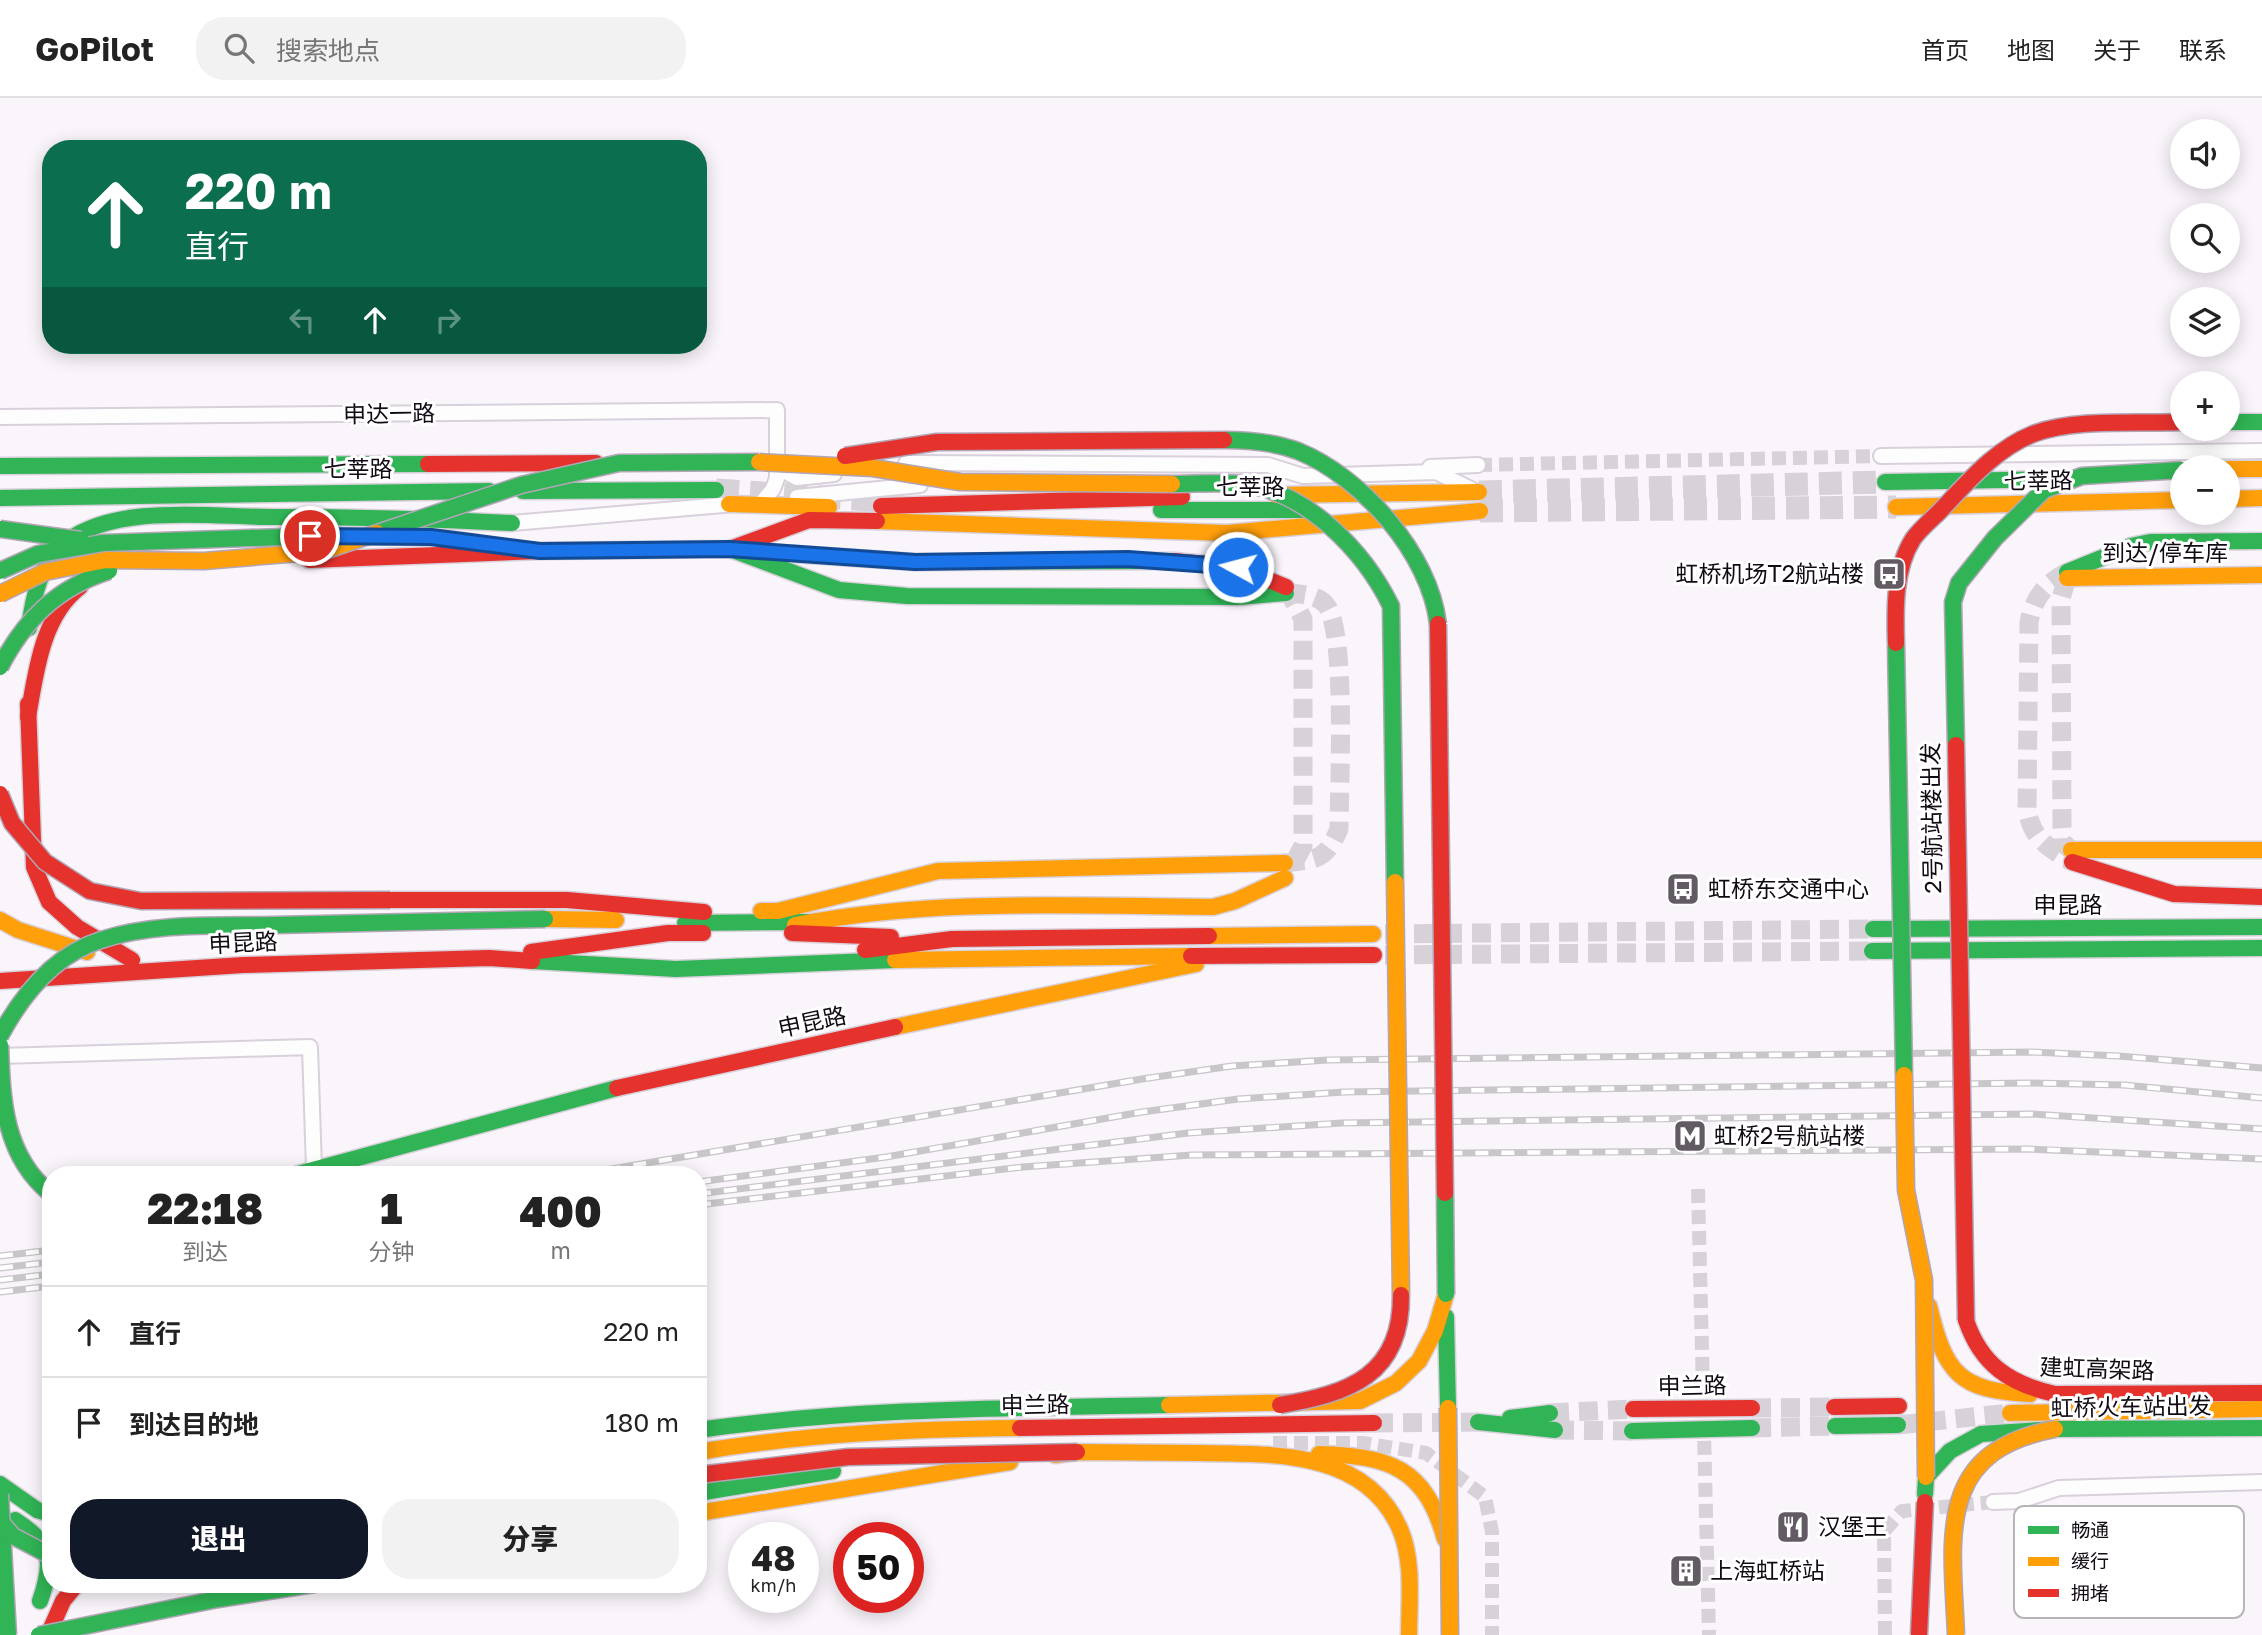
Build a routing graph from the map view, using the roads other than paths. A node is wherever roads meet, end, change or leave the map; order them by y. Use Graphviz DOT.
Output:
graph roads {
  1 [pos="0,417"];
  2 [pos="2170,422"];
  3 [pos="2240,422"];
  4 [pos="2262,422"];
  5 [pos="777,451"];
  6 [pos="2262,451"];
  7 [pos="1881,456"];
  8 [pos="798,462"];
  9 [pos="619,463"];
  10 [pos="965,463"];
  11 [pos="1478,465"];
  12 [pos="0,466"];
  13 [pos="2240,469"];
  14 [pos="2262,469"];
  15 [pos="1350,470"];
  16 [pos="2170,471"];
  17 [pos="1222,472"];
  18 [pos="2240,476"];
  19 [pos="2262,476"];
  20 [pos="2170,477"];
  21 [pos="1885,482"];
  22 [pos="965,483"];
  23 [pos="716,490"];
  24 [pos="1479,492"];
  25 [pos="0,498"];
  26 [pos="2262,498"];
  27 [pos="2240,499"];
  28 [pos="763,500"];
  29 [pos="2170,500"];
  30 [pos="729,504"];
  31 [pos="1896,507"];
  32 [pos="1020,509"];
  33 [pos="512,523"];
  34 [pos="0,529"];
  35 [pos="431,537"];
  36 [pos="2262,541"];
  37 [pos="103,543"];
  38 [pos="730,549"];
  39 [pos="540,551"];
  40 [pos="152,560"];
  41 [pos="0,571"];
  42 [pos="2262,575"];
  43 [pos="0,594"];
  44 [pos="0,667"];
  45 [pos="28,717"];
  46 [pos="0,794"];
  47 [pos="2262,850"];
  48 [pos="2262,897"];
  49 [pos="704,912"];
  50 [pos="0,920"];
  51 [pos="649,920"];
  52 [pos="808,922"];
  53 [pos="2262,927"];
  54 [pos="1873,929"];
  55 [pos="770,933"];
  56 [pos="1373,934"];
  57 [pos="953,939"];
  58 [pos="2262,941"];
  59 [pos="2262,948"];
  60 [pos="2235,949"];
  61 [pos="1872,951"];
  62 [pos="1344,955"];
  63 [pos="1374,956"];
  64 [pos="489,958"];
  65 [pos="132,960"];
  66 [pos="243,965"];
  67 [pos="811,965"];
  68 [pos="0,981"];
  69 [pos="0,1036"];
  70 [pos="0,1045"];
  71 [pos="0,1056"];
  72 [pos="306,1166"];
  73 [pos="328,1166"];
  74 [pos="42,1188"];
  75 [pos="1923,1280"];
  76 [pos="1446,1294"];
  77 [pos="1966,1320"];
  78 [pos="2262,1393"];
  79 [pos="2055,1394"];
  80 [pos="1280,1405"];
  81 [pos="1899,1406"];
  82 [pos="1834,1407"];
  83 [pos="1752,1408"];
  84 [pos="1633,1409"];
  85 [pos="2262,1409"];
  86 [pos="1550,1413"];
  87 [pos="2010,1413"];
  88 [pos="1374,1423"];
  89 [pos="1898,1425"];
  90 [pos="1835,1426"];
  91 [pos="1752,1427"];
  92 [pos="2262,1428"];
  93 [pos="707,1429"];
  94 [pos="2054,1429"];
  95 [pos="1555,1430"];
  96 [pos="1632,1431"];
  97 [pos="707,1450"];
  98 [pos="1077,1452"];
  99 [pos="1273,1453"];
  100 [pos="859,1467"];
  101 [pos="707,1474"];
  102 [pos="1926,1477"];
  103 [pos="2262,1482"];
  104 [pos="0,1484"];
  105 [pos="707,1492"];
  106 [pos="0,1494"];
  107 [pos="1993,1502"];
  108 [pos="42,1511"];
  109 [pos="707,1512"];
  110 [pos="5,1520"];
  111 [pos="42,1525"];
  112 [pos="42,1542"];
  113 [pos="42,1551"];
  114 [pos="1448,1554"];
  115 [pos="43,1593"];
  116 [pos="56,1593"];
  117 [pos="69,1593"];
  118 [pos="234,1593"];
  119 [pos="258,1593"];
  120 [pos="218,1599"];
  121 [pos="40,1601"];
  122 [pos="0,1617"];
  123 [pos="102,1622"];
  124 [pos="8,1635"];
  125 [pos="39,1635"];
  126 [pos="48,1635"];
  127 [pos="80,1635"];
  128 [pos="1409,1635"];
  129 [pos="1450,1635"];
  130 [pos="1919,1635"];
  131 [pos="1956,1635"];
  1 -- 5 [label="street, 申达一路"];
  2 -- 75 [label="main road, bridge"];
  3 -- 4 [label="main road"];
  5 -- 10 [label="street"];
  5 -- 28 [label="street"];
  6 -- 7 [label="street"];
  8 -- 9 [label="main road, bridge"];
  8 -- 76 [label="main road, bridge"];
  8 -- 80 [label="main road, bridge"];
  9 -- 12 [label="main road, bridge"];
  9 -- 40 [label="main road, bridge"];
  10 -- 22 [label="street"];
  10 -- 24 [label="street"];
  11 -- 15 [label="street"];
  13 -- 14 [label="main road"];
  16 -- 77 [label="main road, 2号航站楼出发, bridge"];
  17 -- 22 [label="street"];
  18 -- 19 [label="main road"];
  20 -- 21 [label="main road"];
  22 -- 28 [label="street"];
  23 -- 25 [label="main road, 七莘路"];
  24 -- 30 [label="main road"];
  26 -- 27 [label="main road"];
  28 -- 30 [label="street"];
  29 -- 31 [label="main road, 七莘路"];
  30 -- 33 [label="street"];
  32 -- 38 [label="main road, 七莘路"];
  33 -- 35 [label="main road"];
  33 -- 45 [label="main road"];
  34 -- 37 [label="main road, bridge"];
  35 -- 37 [label="main road, bridge"];
  35 -- 39 [label="main road"];
  36 -- 42 [label="main road, 到达/停车库"];
  37 -- 41 [label="main road, bridge"];
  38 -- 38 [label="main road"];
  38 -- 39 [label="main road"];
  39 -- 45 [label="main road"];
  40 -- 43 [label="main road, bridge"];
  40 -- 44 [label="main road, bridge"];
  45 -- 65 [label="main road"];
  46 -- 49 [label="main road, bridge"];
  47 -- 48 [label="main road"];
  49 -- 51 [label="main road"];
  49 -- 52 [label="main road, 申昆路"];
  50 -- 65 [label="main road"];
  51 -- 52 [label="main road"];
  51 -- 69 [label="main road, bridge"];
  52 -- 55 [label="main road, 申昆路"];
  53 -- 54 [label="main road, 申昆路"];
  55 -- 57 [label="main road"];
  55 -- 64 [label="main road, 申昆路"];
  56 -- 57 [label="main road, 申昆路"];
  57 -- 67 [label="main road, 申昆路"];
  58 -- 60 [label="main road, 申昆路"];
  59 -- 60 [label="main road, 申昆路"];
  60 -- 61 [label="main road, 申昆路"];
  62 -- 63 [label="main road, 申昆路"];
  62 -- 67 [label="main road, 申昆路"];
  62 -- 73 [label="main road, 申昆路"];
  64 -- 66 [label="main road, 申昆路"];
  64 -- 67 [label="main road, 申昆路"];
  65 -- 66 [label="main road"];
  66 -- 68 [label="main road, 申昆路"];
  70 -- 74 [label="main road, bridge"];
  71 -- 72 [label="street"];
  75 -- 79 [label="main road, bridge"];
  75 -- 102 [label="main road, bridge"];
  76 -- 80 [label="main road, bridge"];
  76 -- 114 [label="main road, bridge"];
  77 -- 79 [label="main road, 建虹高架路"];
  78 -- 79 [label="main road, 建虹高架路"];
  80 -- 93 [label="main road"];
  81 -- 82 [label="main road"];
  83 -- 84 [label="main road, 申兰路"];
  85 -- 87 [label="main road"];
  86 -- 95 [label="main road"];
  88 -- 97 [label="main road, 申兰路"];
  89 -- 90 [label="main road"];
  91 -- 96 [label="main road"];
  92 -- 94 [label="main road, 虹桥火车站出发"];
  94 -- 102 [label="main road, bridge"];
  94 -- 131 [label="main road, 虹桥火车站出发, bridge"];
  98 -- 99 [label="main road"];
  98 -- 101 [label="main road, bridge"];
  98 -- 109 [label="main road, bridge"];
  99 -- 114 [label="main road"];
  99 -- 128 [label="main road"];
  100 -- 105 [label="main road"];
  102 -- 130 [label="main road, bridge"];
  103 -- 107 [label="street"];
  104 -- 108 [label="main road"];
  106 -- 124 [label="main road, bridge"];
  110 -- 111 [label="main road"];
  110 -- 112 [label="main road"];
  110 -- 113 [label="main road, bridge"];
  114 -- 129 [label="main road, bridge"];
  115 -- 121 [label="main road"];
  116 -- 121 [label="main road"];
  117 -- 126 [label="main road"];
  118 -- 120 [label="main road, bridge"];
  119 -- 120 [label="main road, bridge"];
  120 -- 123 [label="main road, bridge"];
  121 -- 122 [label="main road"];
  123 -- 125 [label="main road, bridge"];
  123 -- 127 [label="main road, bridge"];
}
